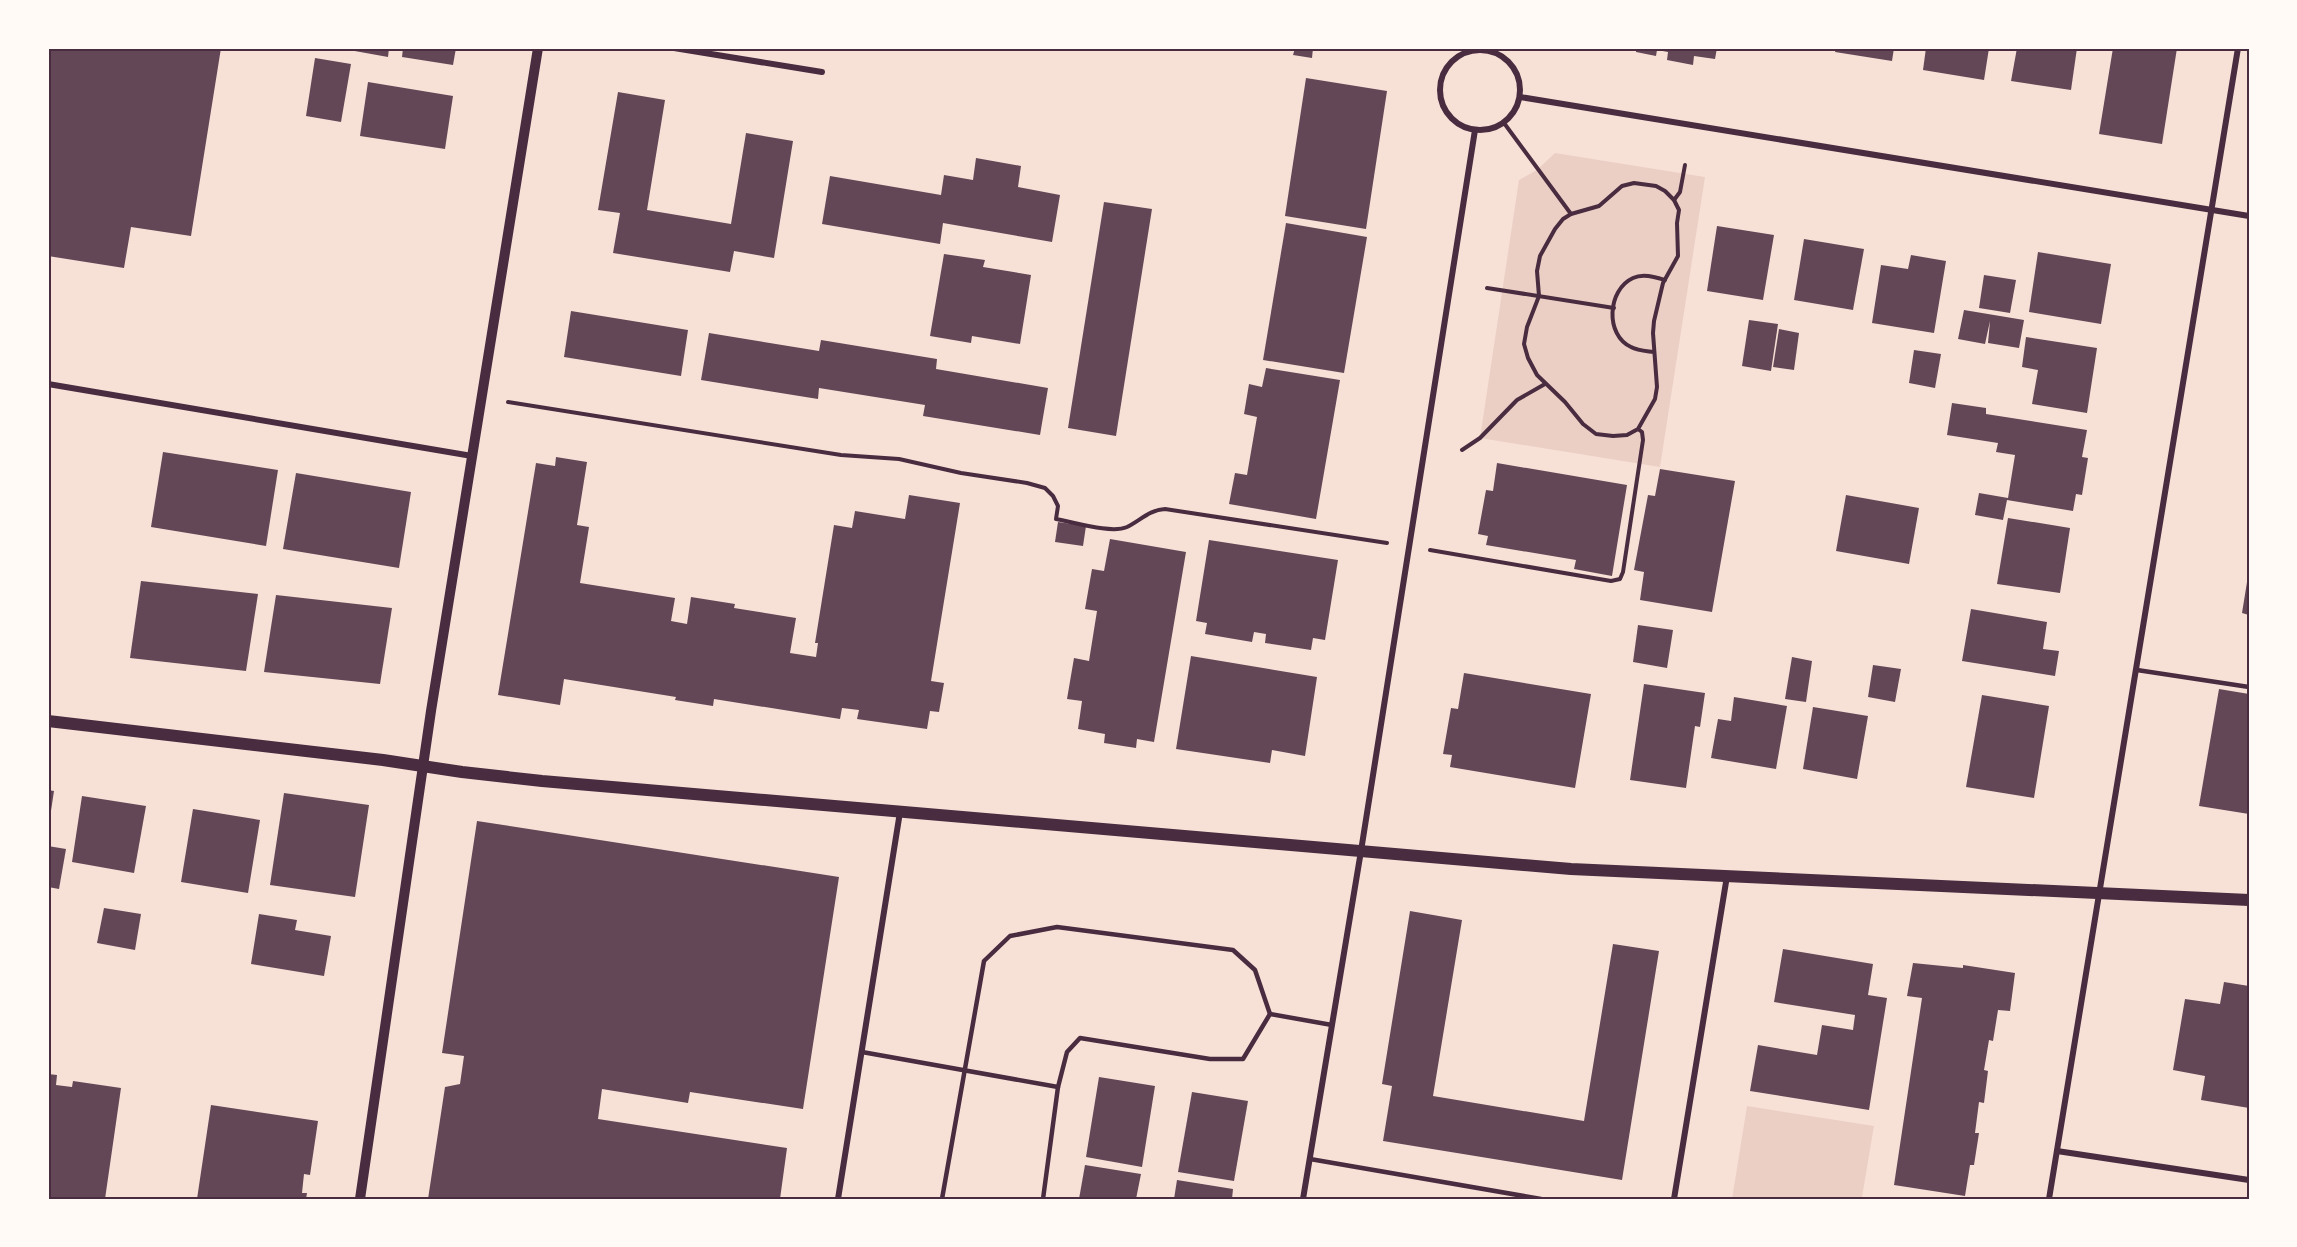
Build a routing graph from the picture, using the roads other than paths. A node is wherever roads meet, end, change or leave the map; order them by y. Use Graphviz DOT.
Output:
graph roads {
  1 [pos="538,48"];
  2 [pos="674,48"];
  3 [pos="2238,48"];
  4 [pos="822,72"];
  5 [pos="1520,97"];
  6 [pos="1475,130"];
  7 [pos="2212,210"];
  8 [pos="2249,216"];
  9 [pos="48,384"];
  10 [pos="472,456"];
  11 [pos="2137,670"];
  12 [pos="2249,687"];
  13 [pos="48,721"];
  14 [pos="423,766"];
  15 [pos="900,811"];
  16 [pos="1361,851"];
  17 [pos="1727,876"];
  18 [pos="2100,893"];
  19 [pos="2249,900"];
  20 [pos="1270,1014"];
  21 [pos="1332,1025"];
  22 [pos="862,1052"];
  23 [pos="964,1070"];
  24 [pos="1058,1087"];
  25 [pos="2057,1151"];
  26 [pos="1310,1159"];
  27 [pos="2249,1180"];
  28 [pos="360,1199"];
  29 [pos="838,1199"];
  30 [pos="942,1199"];
  31 [pos="1043,1199"];
  32 [pos="1303,1199"];
  33 [pos="1541,1199"];
  34 [pos="1674,1199"];
  35 [pos="2049,1199"];
  1 -- 10 [label="street"];
  2 -- 4 [label="street"];
  3 -- 7 [label="street"];
  5 -- 6 [label="street"];
  5 -- 6 [label="street"];
  5 -- 7 [label="street"];
  6 -- 16 [label="street"];
  7 -- 8 [label="street"];
  7 -- 11 [label="street"];
  9 -- 10 [label="street"];
  10 -- 14 [label="street"];
  11 -- 12 [label="lane"];
  11 -- 18 [label="street"];
  13 -- 14 [label="main road"];
  14 -- 15 [label="main road"];
  14 -- 28 [label="street"];
  15 -- 16 [label="main road"];
  15 -- 22 [label="street"];
  16 -- 17 [label="main road"];
  16 -- 21 [label="street"];
  17 -- 18 [label="main road"];
  17 -- 34 [label="street"];
  18 -- 19 [label="main road"];
  18 -- 25 [label="street"];
  20 -- 21 [label="lane"];
  20 -- 23 [label="lane"];
  20 -- 24 [label="lane"];
  21 -- 26 [label="street"];
  22 -- 23 [label="lane"];
  22 -- 29 [label="street"];
  23 -- 24 [label="lane"];
  23 -- 30 [label="lane"];
  24 -- 31 [label="lane"];
  25 -- 27 [label="street"];
  25 -- 35 [label="street"];
  26 -- 32 [label="street"];
  26 -- 33 [label="lane"];
}
